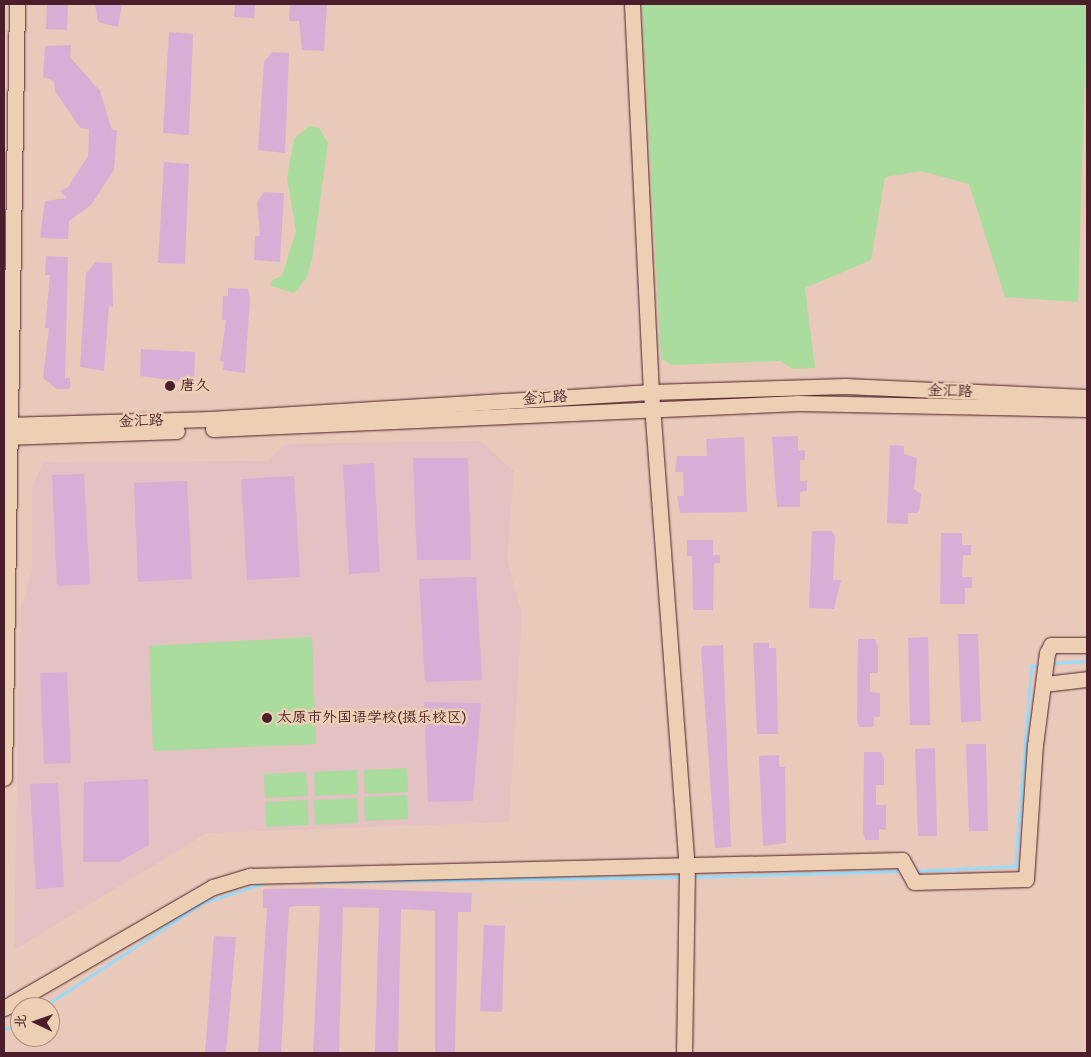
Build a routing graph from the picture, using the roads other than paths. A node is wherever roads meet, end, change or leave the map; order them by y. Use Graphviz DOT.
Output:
graph roads {
  1 [pos="17,4"];
  2 [pos="632,4"];
  3 [pos="651,392"];
  4 [pos="1087,396"];
  5 [pos="1087,409"];
  6 [pos="654,412"];
  7 [pos="8,431"];
  8 [pos="1087,645"];
  9 [pos="1046,677"];
  10 [pos="1087,679"];
  11 [pos="4,778"];
  12 [pos="688,867"];
  13 [pos="4,1008"];
  14 [pos="684,1053"];
  1 -- 7 [label="street"];
  2 -- 3 [label="street"];
  3 -- 4 [label="street, 金汇路"];
  3 -- 6 [label="street"];
  3 -- 7 [label="street, 金汇路"];
  5 -- 6 [label="street, 金汇路"];
  6 -- 7 [label="street, 金汇路"];
  6 -- 12 [label="street"];
  7 -- 11 [label="street"];
  8 -- 9 [label="street"];
  9 -- 10 [label="street"];
  9 -- 12 [label="street"];
  12 -- 13 [label="street"];
  12 -- 14 [label="street"];
}
